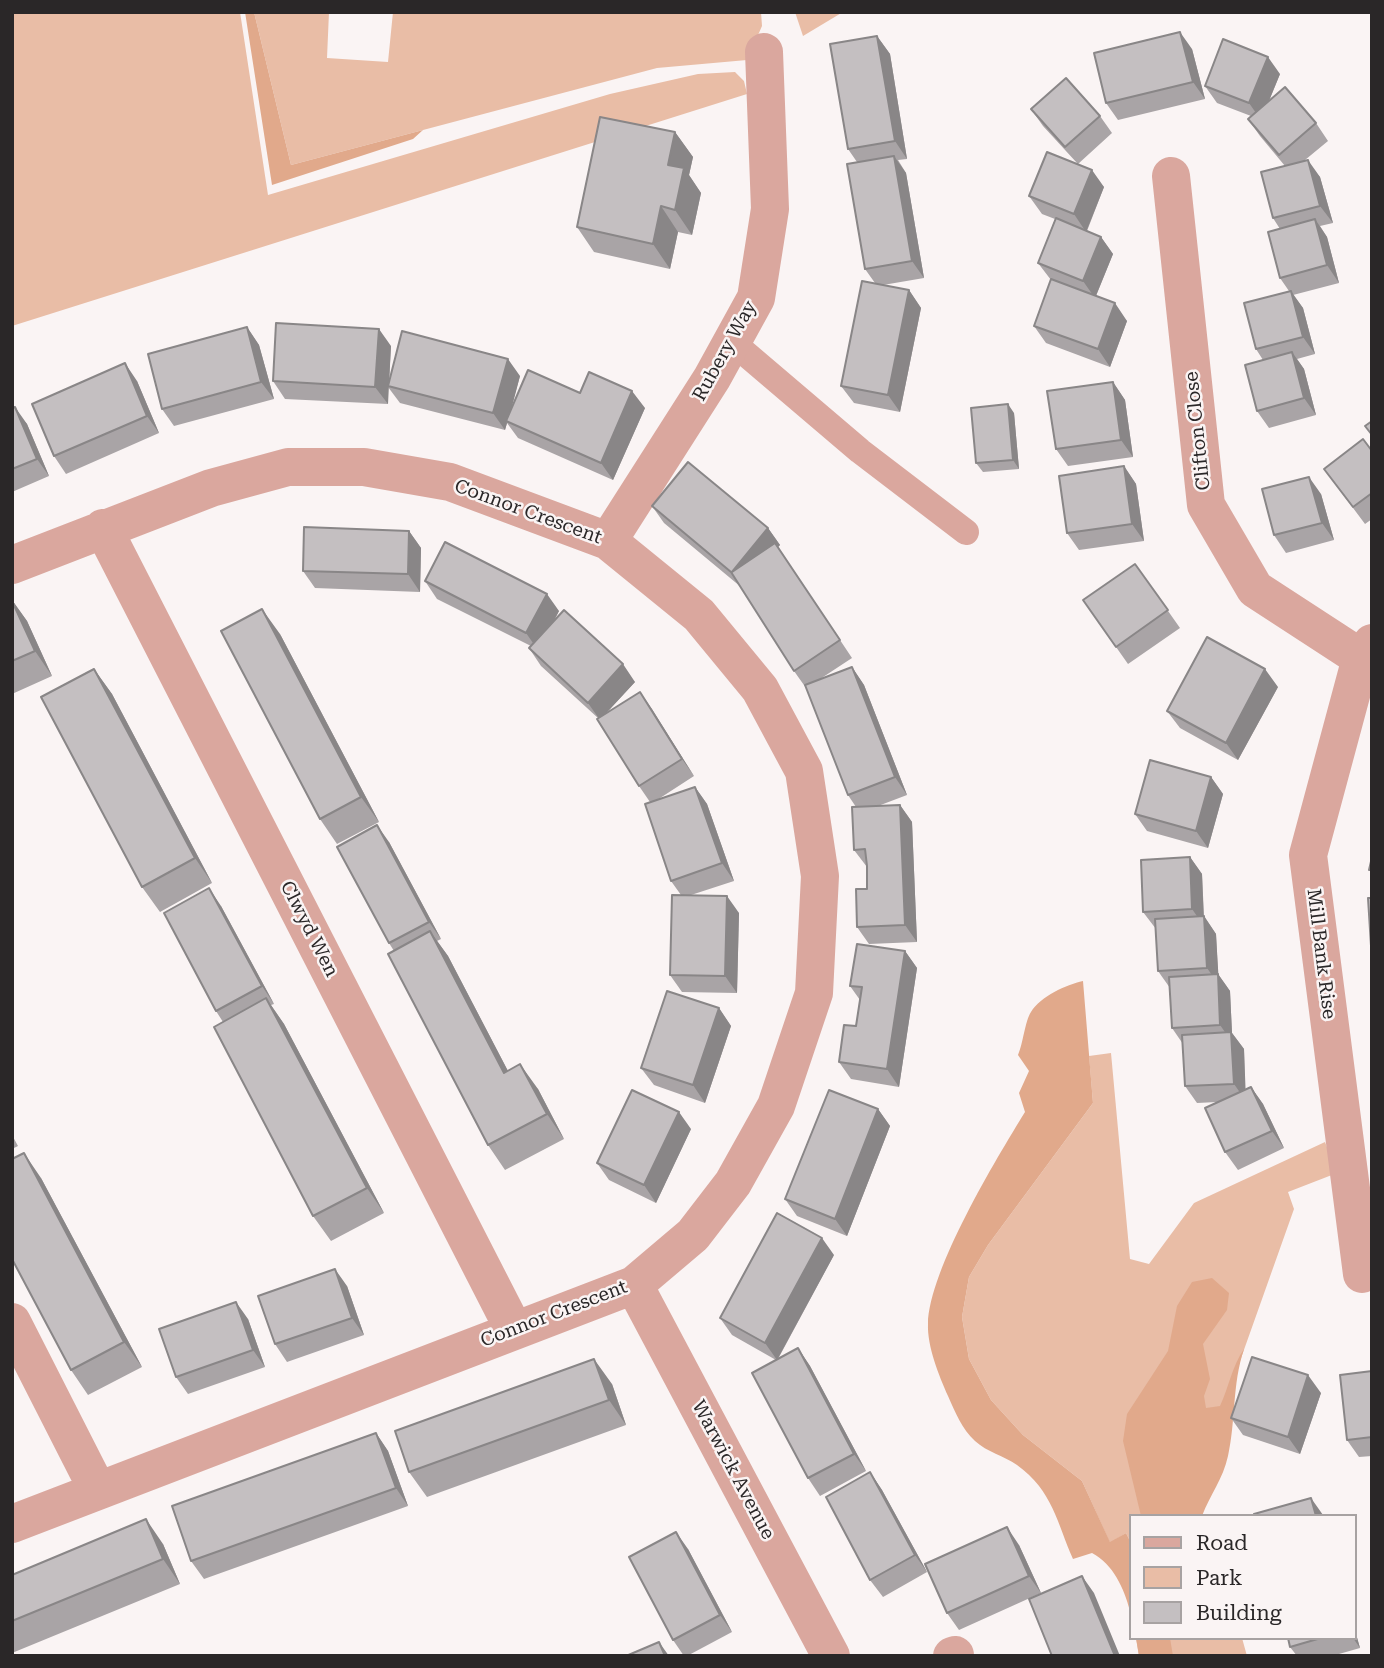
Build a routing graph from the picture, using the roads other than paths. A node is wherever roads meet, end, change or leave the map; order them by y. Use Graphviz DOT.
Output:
graph roads {
  1 [pos="764,52"];
  2 [pos="1171,176"];
  3 [pos="732,342"];
  4 [pos="103,528"];
  5 [pos="966,532"];
  6 [pos="608,541"];
  7 [pos="12,565"];
  8 [pos="1366,650"];
  9 [pos="1362,1273"];
  10 [pos="634,1285"];
  11 [pos="12,1322"];
  12 [pos="514,1330"];
  13 [pos="97,1489"];
  14 [pos="12,1524"];
  15 [pos="831,1656"];
  1 -- 3 [label="street, Rubery Way"];
  2 -- 8 [label="street, Clifton Close"];
  3 -- 5 [label="lane"];
  3 -- 6 [label="street, Rubery Way"];
  4 -- 6 [label="street, Connor Crescent"];
  4 -- 7 [label="street, Connor Crescent"];
  4 -- 12 [label="street, Clwyd Wen"];
  6 -- 10 [label="street, Connor Crescent"];
  8 -- 9 [label="street, Mill Bank Rise"];
  10 -- 12 [label="street, Connor Crescent"];
  10 -- 15 [label="street, Warwick Avenue"];
  11 -- 13 [label="street"];
  12 -- 13 [label="street, Connor Crescent"];
  13 -- 14 [label="street, Connor Crescent"];
}
